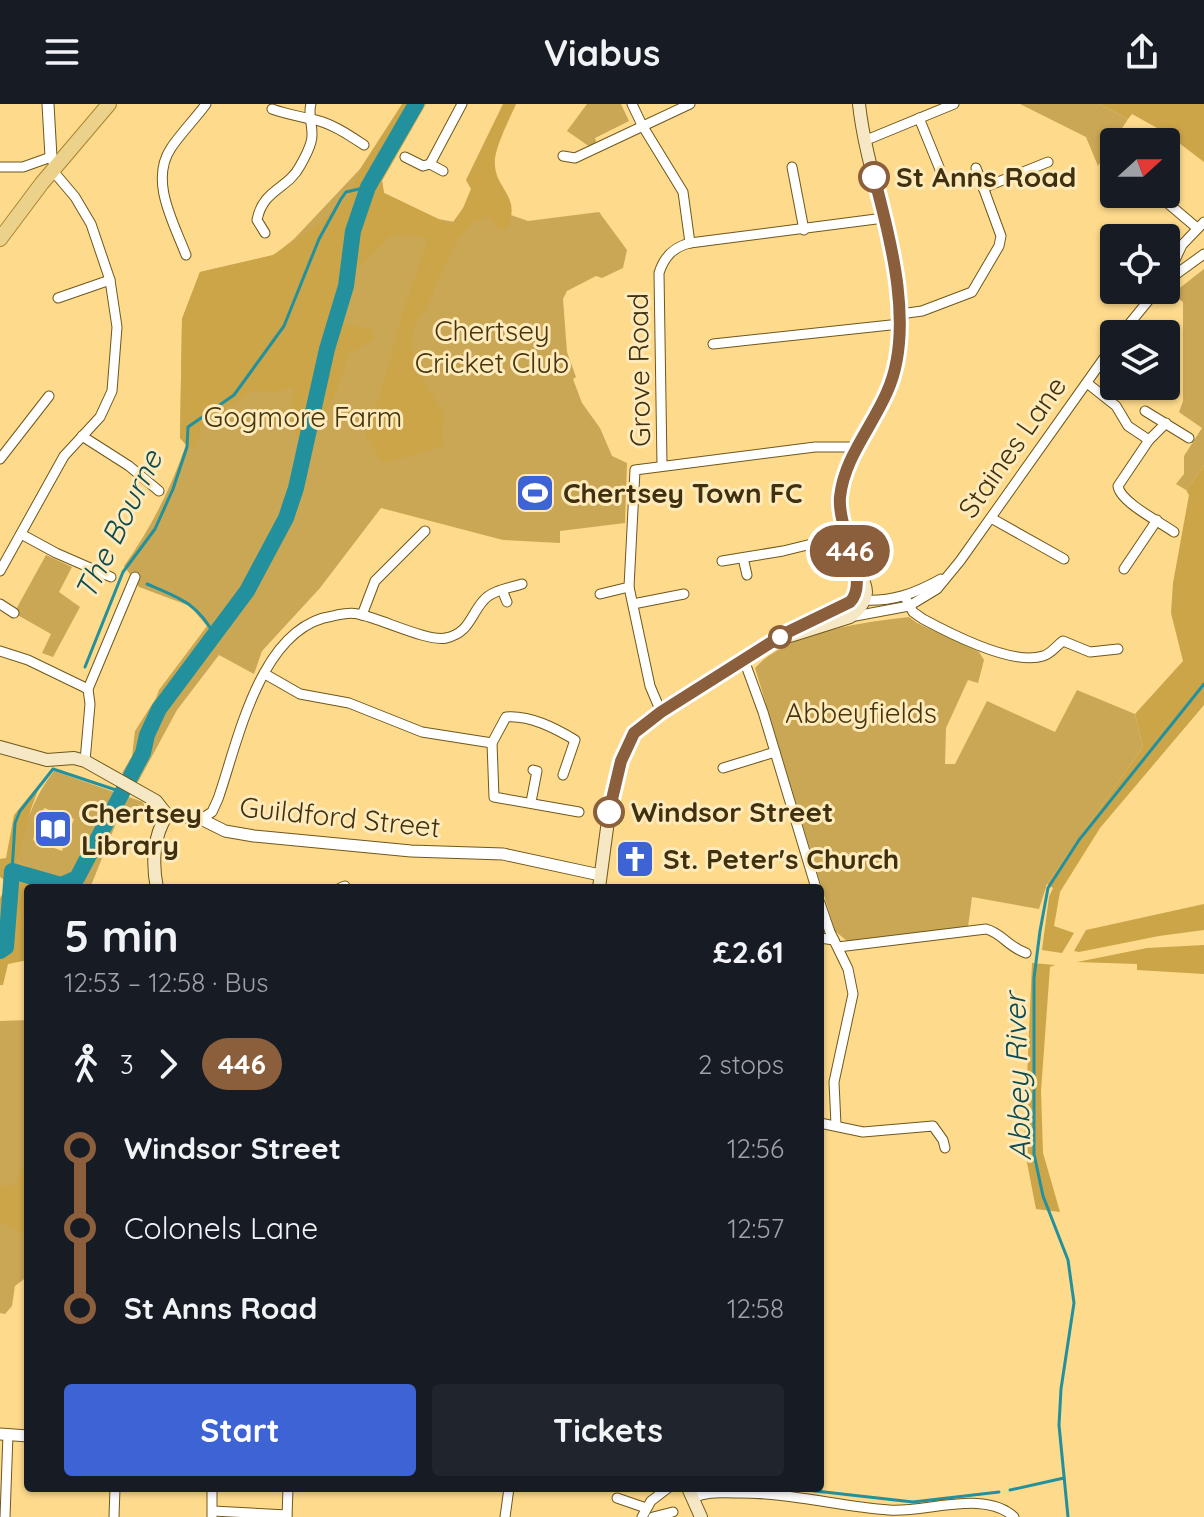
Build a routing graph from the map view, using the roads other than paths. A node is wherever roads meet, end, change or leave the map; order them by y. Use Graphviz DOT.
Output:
graph roads {
  1 [pos="48,104"];
  2 [pos="109,104"];
  3 [pos="206,104"];
  4 [pos="311,104"];
  5 [pos="462,104"];
  6 [pos="632,104"];
  7 [pos="690,104"];
  8 [pos="859,104"];
  9 [pos="954,104"];
  10 [pos="272,109"];
  11 [pos="927,109"];
  12 [pos="309,118"];
  13 [pos="919,118"];
  14 [pos="642,125"];
  15 [pos="864,141"];
  16 [pos="364,145"];
  17 [pos="563,156"];
  18 [pos="405,157"];
  19 [pos="1048,162"];
  20 [pos="430,164"];
  21 [pos="54,165"];
  22 [pos="0,167"];
  23 [pos="792,167"];
  24 [pos="976,168"];
  25 [pos="443,171"];
  26 [pos="943,177"];
  27 [pos="983,188"];
  28 [pos="1177,208"];
  29 [pos="884,218"];
  30 [pos="1201,225"];
  31 [pos="804,230"];
  32 [pos="265,233"];
  33 [pos="190,234"];
  34 [pos="180,238"];
  35 [pos="0,239"];
  36 [pos="690,243"];
  37 [pos="1180,249"];
  38 [pos="1204,254"];
  39 [pos="186,255"];
  40 [pos="1180,270"];
  41 [pos="110,280"];
  42 [pos="58,298"];
  43 [pos="1146,304"];
  44 [pos="900,319"];
  45 [pos="1132,320"];
  46 [pos="713,344"];
  47 [pos="1100,364"];
  48 [pos="1087,383"];
  49 [pos="49,396"];
  50 [pos="1145,411"];
  51 [pos="1166,423"];
  52 [pos="82,436"];
  53 [pos="1189,438"];
  54 [pos="1149,440"];
  55 [pos="857,447"];
  56 [pos="0,459"];
  57 [pos="662,465"];
  58 [pos="159,491"];
  59 [pos="991,518"];
  60 [pos="1157,520"];
  61 [pos="425,531"];
  62 [pos="1174,532"];
  63 [pos="21,534"];
  64 [pos="844,536"];
  65 [pos="401,537"];
  66 [pos="409,545"];
  67 [pos="743,558"];
  68 [pos="1064,559"];
  69 [pos="722,561"];
  70 [pos="855,565"];
  71 [pos="1124,569"];
  72 [pos="0,571"];
  73 [pos="747,575"];
  74 [pos="111,577"];
  75 [pos="135,577"];
  76 [pos="522,584"];
  77 [pos="629,587"];
  78 [pos="502,590"];
  79 [pos="600,594"];
  80 [pos="684,594"];
  81 [pos="864,600"];
  82 [pos="907,601"];
  83 [pos="507,602"];
  84 [pos="850,602"];
  85 [pos="0,604"];
  86 [pos="633,604"];
  87 [pos="14,613"];
  88 [pos="362,615"];
  89 [pos="850,617"];
  90 [pos="774,641"];
  91 [pos="1118,649"];
  92 [pos="0,651"];
  93 [pos="744,660"];
  94 [pos="265,674"];
  95 [pos="88,689"];
  96 [pos="661,712"];
  97 [pos="492,743"];
  98 [pos="0,747"];
  99 [pos="775,752"];
  100 [pos="85,761"];
  101 [pos="723,768"];
  102 [pos="533,770"];
  103 [pos="563,775"];
  104 [pos="531,802"];
  105 [pos="579,812"];
  106 [pos="167,815"];
  107 [pos="201,819"];
  108 [pos="600,882"];
  109 [pos="156,884"];
  110 [pos="815,884"];
  111 [pos="824,926"];
  112 [pos="824,940"];
  113 [pos="836,944"];
  114 [pos="1026,953"];
  115 [pos="824,1124"];
  116 [pos="836,1125"];
  117 [pos="944,1148"];
  118 [pos="4,1434"];
  119 [pos="24,1436"];
  120 [pos="115,1492"];
  121 [pos="212,1492"];
  122 [pos="288,1492"];
  123 [pos="508,1492"];
  124 [pos="665,1492"];
  125 [pos="691,1493"];
  126 [pos="617,1498"];
  127 [pos="673,1512"];
  128 [pos="213,1514"];
  129 [pos="647,1514"];
  130 [pos="287,1516"];
  131 [pos="5,1517"];
  132 [pos="114,1517"];
  133 [pos="505,1517"];
  134 [pos="701,1517"];
  135 [pos="1014,1517"];
  1 -- 21 [label="street"];
  2 -- 21 [label="main road"];
  3 -- 34 [label="street"];
  4 -- 12 [label="street"];
  5 -- 20 [label="street"];
  6 -- 14 [label="street"];
  7 -- 14 [label="street"];
  8 -- 15 [label="main road"];
  9 -- 11 [label="street"];
  10 -- 12 [label="street"];
  11 -- 13 [label="street"];
  12 -- 16 [label="street"];
  12 -- 32 [label="street"];
  13 -- 15 [label="street"];
  13 -- 26 [label="street"];
  14 -- 17 [label="street"];
  14 -- 36 [label="street"];
  15 -- 29 [label="main road"];
  18 -- 20 [label="street"];
  19 -- 27 [label="street"];
  20 -- 25 [label="street"];
  21 -- 22 [label="street"];
  21 -- 35 [label="main road"];
  21 -- 41 [label="street"];
  23 -- 31 [label="street"];
  24 -- 27 [label="street"];
  27 -- 44 [label="street"];
  28 -- 30 [label="street"];
  29 -- 31 [label="street"];
  29 -- 44 [label="main road"];
  30 -- 37 [label="street"];
  31 -- 36 [label="street"];
  33 -- 34 [label="street"];
  34 -- 39 [label="street"];
  36 -- 57 [label="street, Grove Road"];
  38 -- 40 [label="street"];
  41 -- 42 [label="street"];
  41 -- 52 [label="street"];
  43 -- 45 [label="street"];
  44 -- 46 [label="street"];
  44 -- 55 [label="main road"];
  47 -- 48 [label="street, Staines Lane"];
  48 -- 54 [label="street"];
  48 -- 59 [label="street, Staines Lane"];
  49 -- 56 [label="street"];
  50 -- 51 [label="street"];
  51 -- 53 [label="street"];
  51 -- 54 [label="street"];
  52 -- 58 [label="street"];
  52 -- 63 [label="street"];
  54 -- 60 [label="street"];
  55 -- 57 [label="street, Grove Road"];
  55 -- 64 [label="main road"];
  57 -- 77 [label="street, Grove Road"];
  59 -- 68 [label="street"];
  59 -- 82 [label="street, Staines Lane"];
  60 -- 62 [label="street"];
  60 -- 71 [label="street"];
  61 -- 66 [label="street"];
  63 -- 72 [label="street"];
  63 -- 74 [label="street"];
  64 -- 67 [label="street"];
  64 -- 70 [label="main road"];
  65 -- 66 [label="street"];
  66 -- 88 [label="street"];
  67 -- 69 [label="street"];
  67 -- 73 [label="street"];
  70 -- 81 [label="main road"];
  70 -- 84 [label="main road"];
  75 -- 95 [label="street"];
  76 -- 78 [label="street"];
  77 -- 79 [label="street"];
  77 -- 86 [label="street"];
  78 -- 83 [label="street"];
  78 -- 88 [label="street"];
  80 -- 86 [label="street"];
  81 -- 82 [label="street, Staines Lane"];
  81 -- 84 [label="street, Staines Lane"];
  81 -- 89 [label="main road"];
  82 -- 89 [label="street, Staines Lane"];
  82 -- 91 [label="street"];
  84 -- 90 [label="main road, Staines Lane"];
  85 -- 87 [label="street"];
  86 -- 96 [label="street"];
  88 -- 94 [label="street"];
  89 -- 90 [label="main road, Staines Lane"];
  90 -- 93 [label="main road"];
  92 -- 95 [label="street"];
  93 -- 96 [label="main road"];
  93 -- 99 [label="street"];
  94 -- 97 [label="street"];
  94 -- 107 [label="street"];
  95 -- 100 [label="street"];
  96 -- 108 [label="main road"];
  97 -- 103 [label="street"];
  97 -- 104 [label="street"];
  98 -- 100 [label="main road"];
  99 -- 101 [label="street"];
  99 -- 110 [label="street"];
  100 -- 106 [label="main road"];
  102 -- 104 [label="street"];
  104 -- 105 [label="street"];
  106 -- 107 [label="street, Guildford Street"];
  106 -- 109 [label="main road"];
  107 -- 108 [label="street, Guildford Street"];
  111 -- 113 [label="street"];
  112 -- 113 [label="street"];
  113 -- 114 [label="street"];
  113 -- 116 [label="street"];
  115 -- 116 [label="street"];
  116 -- 117 [label="street"];
  118 -- 119 [label="street"];
  118 -- 131 [label="street"];
  120 -- 132 [label="street"];
  121 -- 128 [label="street"];
  122 -- 130 [label="street"];
  123 -- 133 [label="street"];
  124 -- 129 [label="street"];
  125 -- 134 [label="main road"];
  125 -- 135 [label="street"];
  126 -- 129 [label="street"];
  127 -- 129 [label="street"];
  128 -- 130 [label="street"];
}
